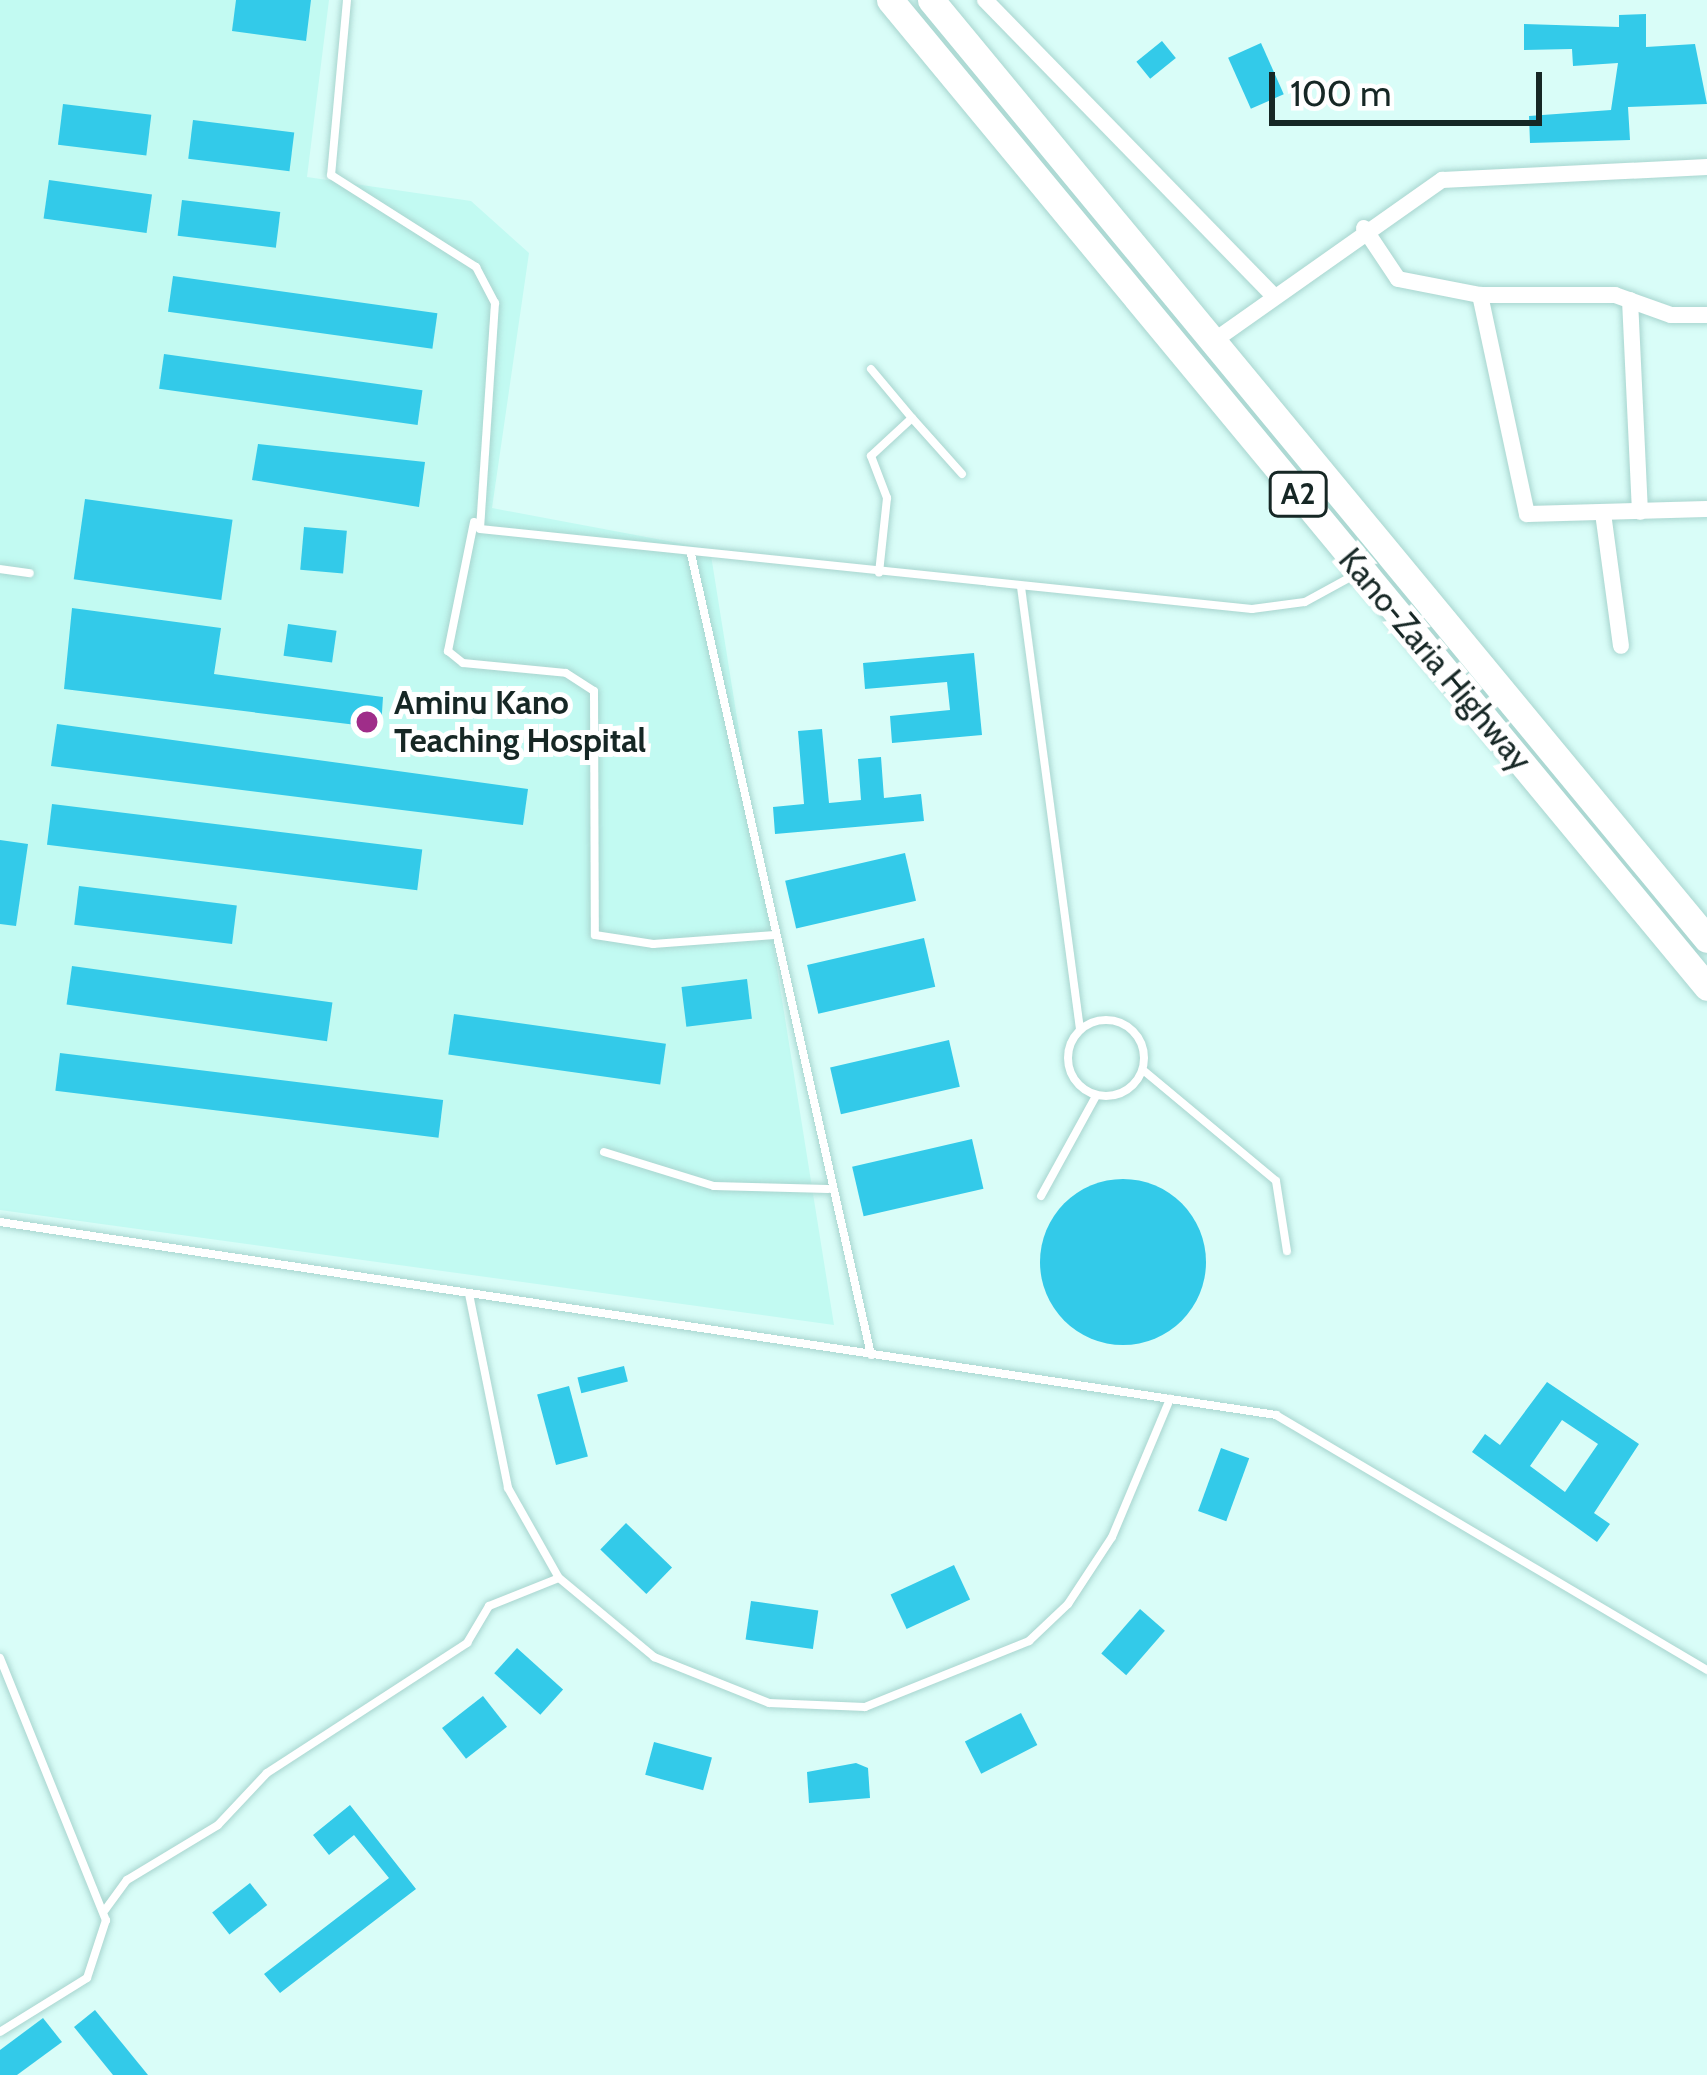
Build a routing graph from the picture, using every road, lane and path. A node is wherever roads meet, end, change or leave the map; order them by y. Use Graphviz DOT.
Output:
graph roads {
  1 [pos="347,0"];
  2 [pos="890,0"];
  3 [pos="931,0"];
  4 [pos="985,0"];
  5 [pos="1707,167"];
  6 [pos="1364,228"];
  7 [pos="1480,295"];
  8 [pos="1273,296"];
  9 [pos="1630,300"];
  10 [pos="1707,315"];
  11 [pos="1215,340"];
  12 [pos="871,369"];
  13 [pos="912,418"];
  14 [pos="962,474"];
  15 [pos="1707,509"];
  16 [pos="1640,512"];
  17 [pos="1603,513"];
  18 [pos="474,522"];
  19 [pos="691,554"];
  20 [pos="0,569"];
  21 [pos="1362,571"];
  22 [pos="30,573"];
  23 [pos="879,573"];
  24 [pos="1021,587"];
  25 [pos="1621,646"];
  26 [pos="775,935"];
  27 [pos="1707,939"];
  28 [pos="1707,987"];
  29 [pos="1080,1029"];
  30 [pos="1143,1070"];
  31 [pos="1096,1096"];
  32 [pos="604,1152"];
  33 [pos="829,1189"];
  34 [pos="1041,1196"];
  35 [pos="0,1222"];
  36 [pos="1287,1251"];
  37 [pos="469,1293"];
  38 [pos="871,1356"];
  39 [pos="1170,1399"];
  40 [pos="559,1578"];
  41 [pos="0,1658"];
  42 [pos="1707,1670"];
  43 [pos="104,1910"];
  44 [pos="0,2032"];
  1 -- 18 [label="lane"];
  2 -- 21 [label="highway, Kano-Zaria Highway / A2"];
  3 -- 11 [label="highway, Kano-Zaria Highway / A2"];
  4 -- 8 [label="street"];
  5 -- 6 [label="street"];
  6 -- 7 [label="street"];
  6 -- 8 [label="street"];
  7 -- 9 [label="street"];
  7 -- 17 [label="street"];
  8 -- 11 [label="street"];
  9 -- 10 [label="street"];
  9 -- 16 [label="street"];
  11 -- 27 [label="highway, Kano-Zaria Highway / A2"];
  12 -- 13 [label="lane"];
  13 -- 14 [label="lane"];
  13 -- 23 [label="lane"];
  15 -- 16 [label="street"];
  16 -- 17 [label="street"];
  17 -- 25 [label="street"];
  18 -- 19 [label="lane"];
  18 -- 26 [label="lane"];
  19 -- 23 [label="lane"];
  19 -- 26 [label="lane"];
  20 -- 22 [label="lane"];
  21 -- 24 [label="lane"];
  21 -- 28 [label="highway, Kano-Zaria Highway / A2"];
  23 -- 24 [label="lane"];
  24 -- 29 [label="lane"];
  26 -- 33 [label="lane"];
  29 -- 30 [label="lane"];
  29 -- 31 [label="lane"];
  30 -- 31 [label="lane"];
  30 -- 36 [label="lane"];
  31 -- 34 [label="lane"];
  32 -- 33 [label="lane"];
  33 -- 38 [label="lane"];
  35 -- 37 [label="lane"];
  37 -- 38 [label="lane"];
  37 -- 40 [label="lane"];
  38 -- 39 [label="lane"];
  39 -- 40 [label="lane"];
  39 -- 42 [label="lane"];
  40 -- 43 [label="lane"];
  41 -- 43 [label="lane"];
  43 -- 44 [label="lane"];
}
